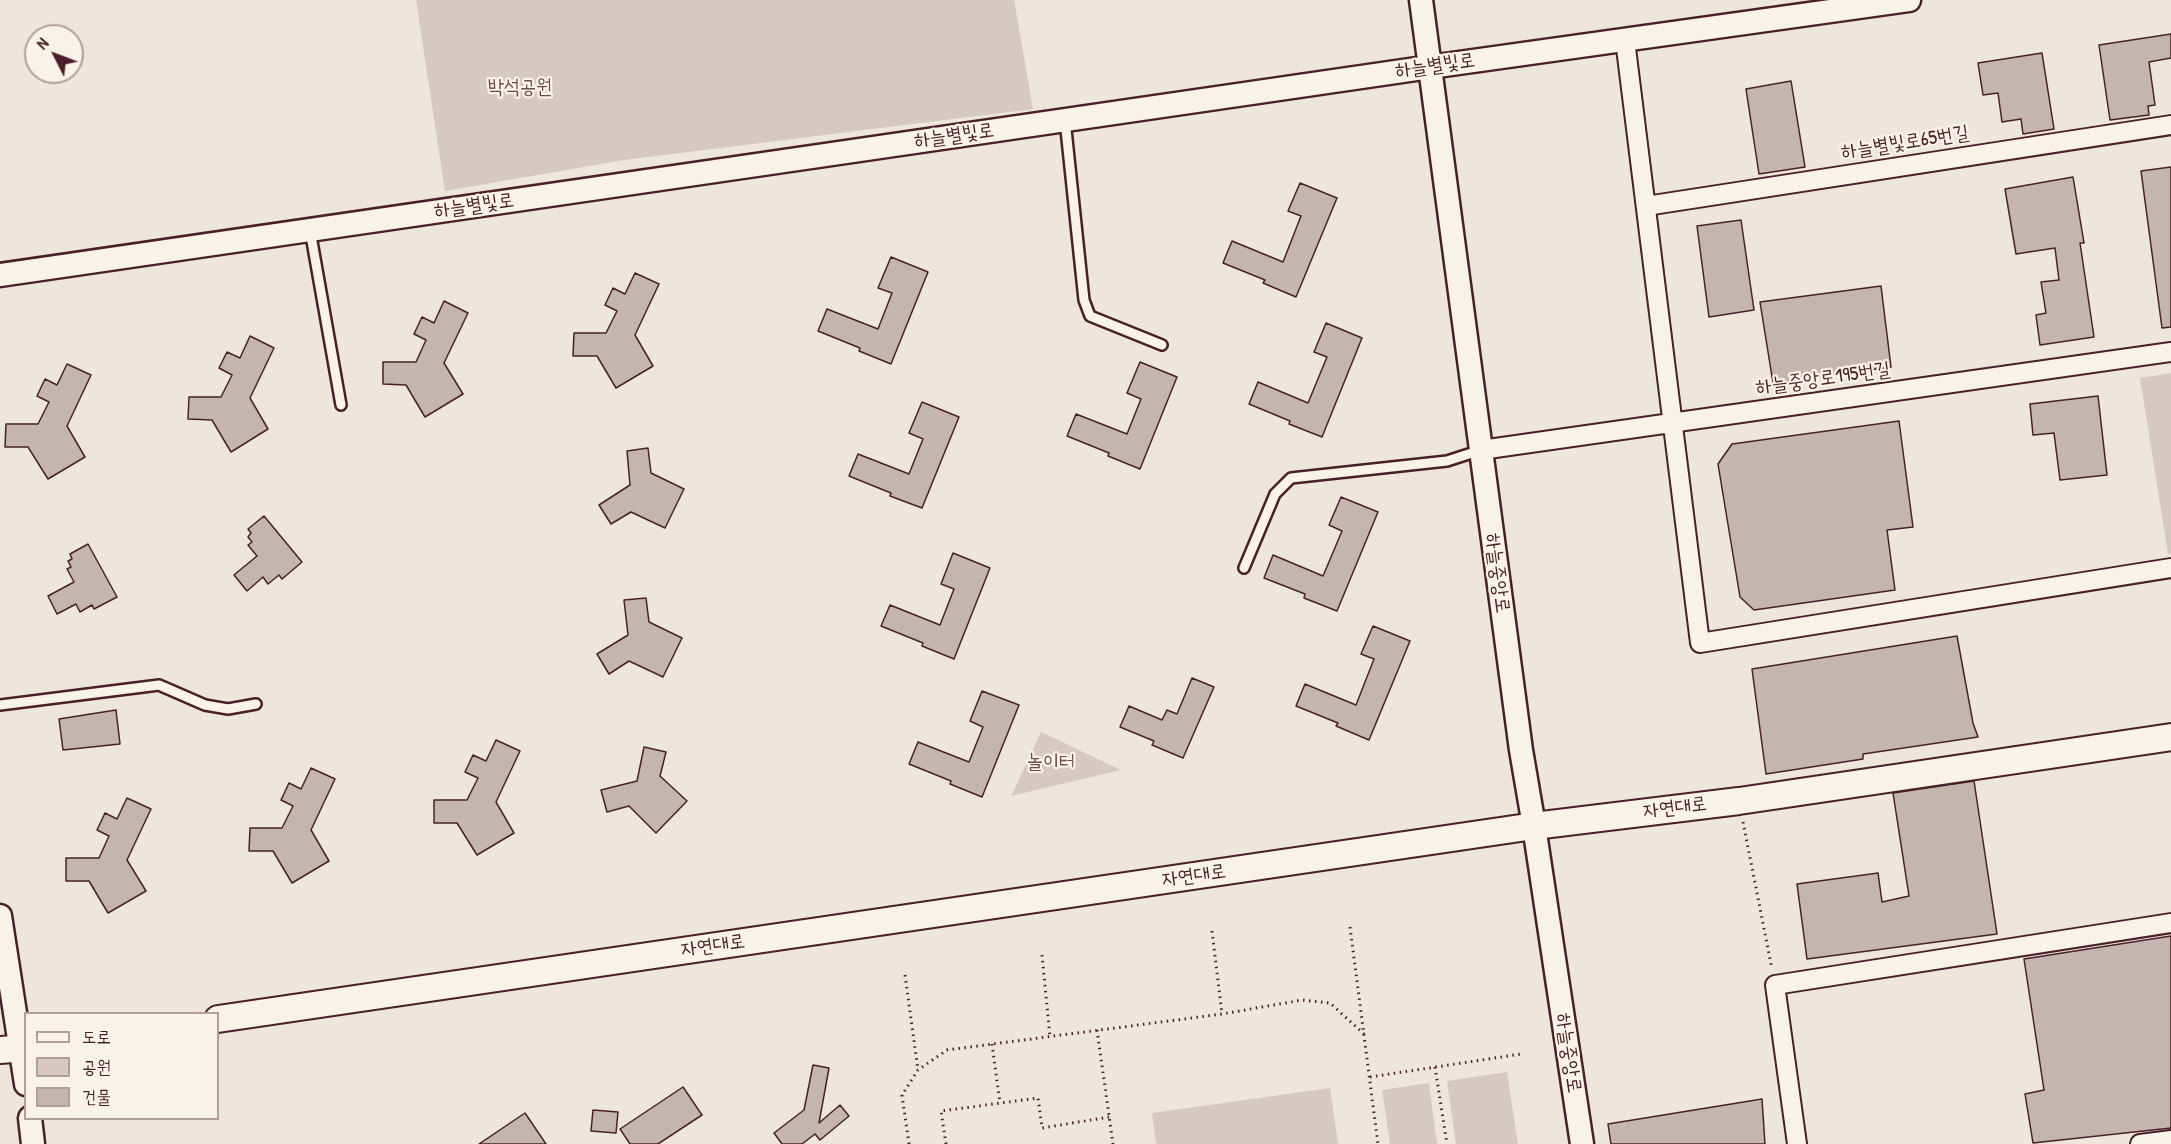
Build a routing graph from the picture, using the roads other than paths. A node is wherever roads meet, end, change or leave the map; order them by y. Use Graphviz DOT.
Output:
graph roads {
  1 [pos="1421,0"];
  2 [pos="1909,0"];
  3 [pos="1625,40"];
  4 [pos="1430,67"];
  5 [pos="1065,120"];
  6 [pos="2171,125"];
  7 [pos="1646,206"];
  8 [pos="310,230"];
  9 [pos="0,275"];
  10 [pos="1162,345"];
  11 [pos="2171,352"];
  12 [pos="341,405"];
  13 [pos="1673,423"];
  14 [pos="1481,450"];
  15 [pos="1244,568"];
  16 [pos="2171,568"];
  17 [pos="256,704"];
  18 [pos="0,705"];
  19 [pos="2171,737"];
  20 [pos="1534,826"];
  21 [pos="0,916"];
  22 [pos="2171,923"];
  23 [pos="219,1019"];
  24 [pos="16,1049"];
  25 [pos="24,1077"];
  26 [pos="30,1120"];
  27 [pos="2171,1140"];
  28 [pos="33,1144"];
  29 [pos="1582,1144"];
  30 [pos="1797,1144"];
  31 [pos="2140,1144"];
  1 -- 4 [label="street, 하늘중앙로"];
  2 -- 3 [label="street, 하늘별빛로"];
  3 -- 4 [label="street, 하늘별빛로"];
  3 -- 7 [label="street"];
  4 -- 5 [label="street, 하늘별빛로"];
  4 -- 14 [label="street, 하늘중앙로"];
  5 -- 8 [label="street, 하늘별빛로"];
  5 -- 10 [label="lane"];
  6 -- 7 [label="street, 하늘별빛로65번길"];
  7 -- 13 [label="street"];
  8 -- 9 [label="street, 하늘별빛로"];
  8 -- 12 [label="lane"];
  11 -- 13 [label="street, 하늘중앙로195번길"];
  13 -- 14 [label="street, 하늘중앙로195번길"];
  13 -- 16 [label="street"];
  14 -- 15 [label="lane"];
  14 -- 20 [label="street, 하늘중앙로"];
  17 -- 18 [label="lane"];
  19 -- 20 [label="main road, 자연대로"];
  20 -- 23 [label="main road, 자연대로"];
  20 -- 29 [label="street, 하늘중앙로"];
  21 -- 24 [label="street"];
  22 -- 30 [label="street"];
  24 -- 25 [label="street"];
  26 -- 28 [label="street"];
  27 -- 31 [label="street"];
}
